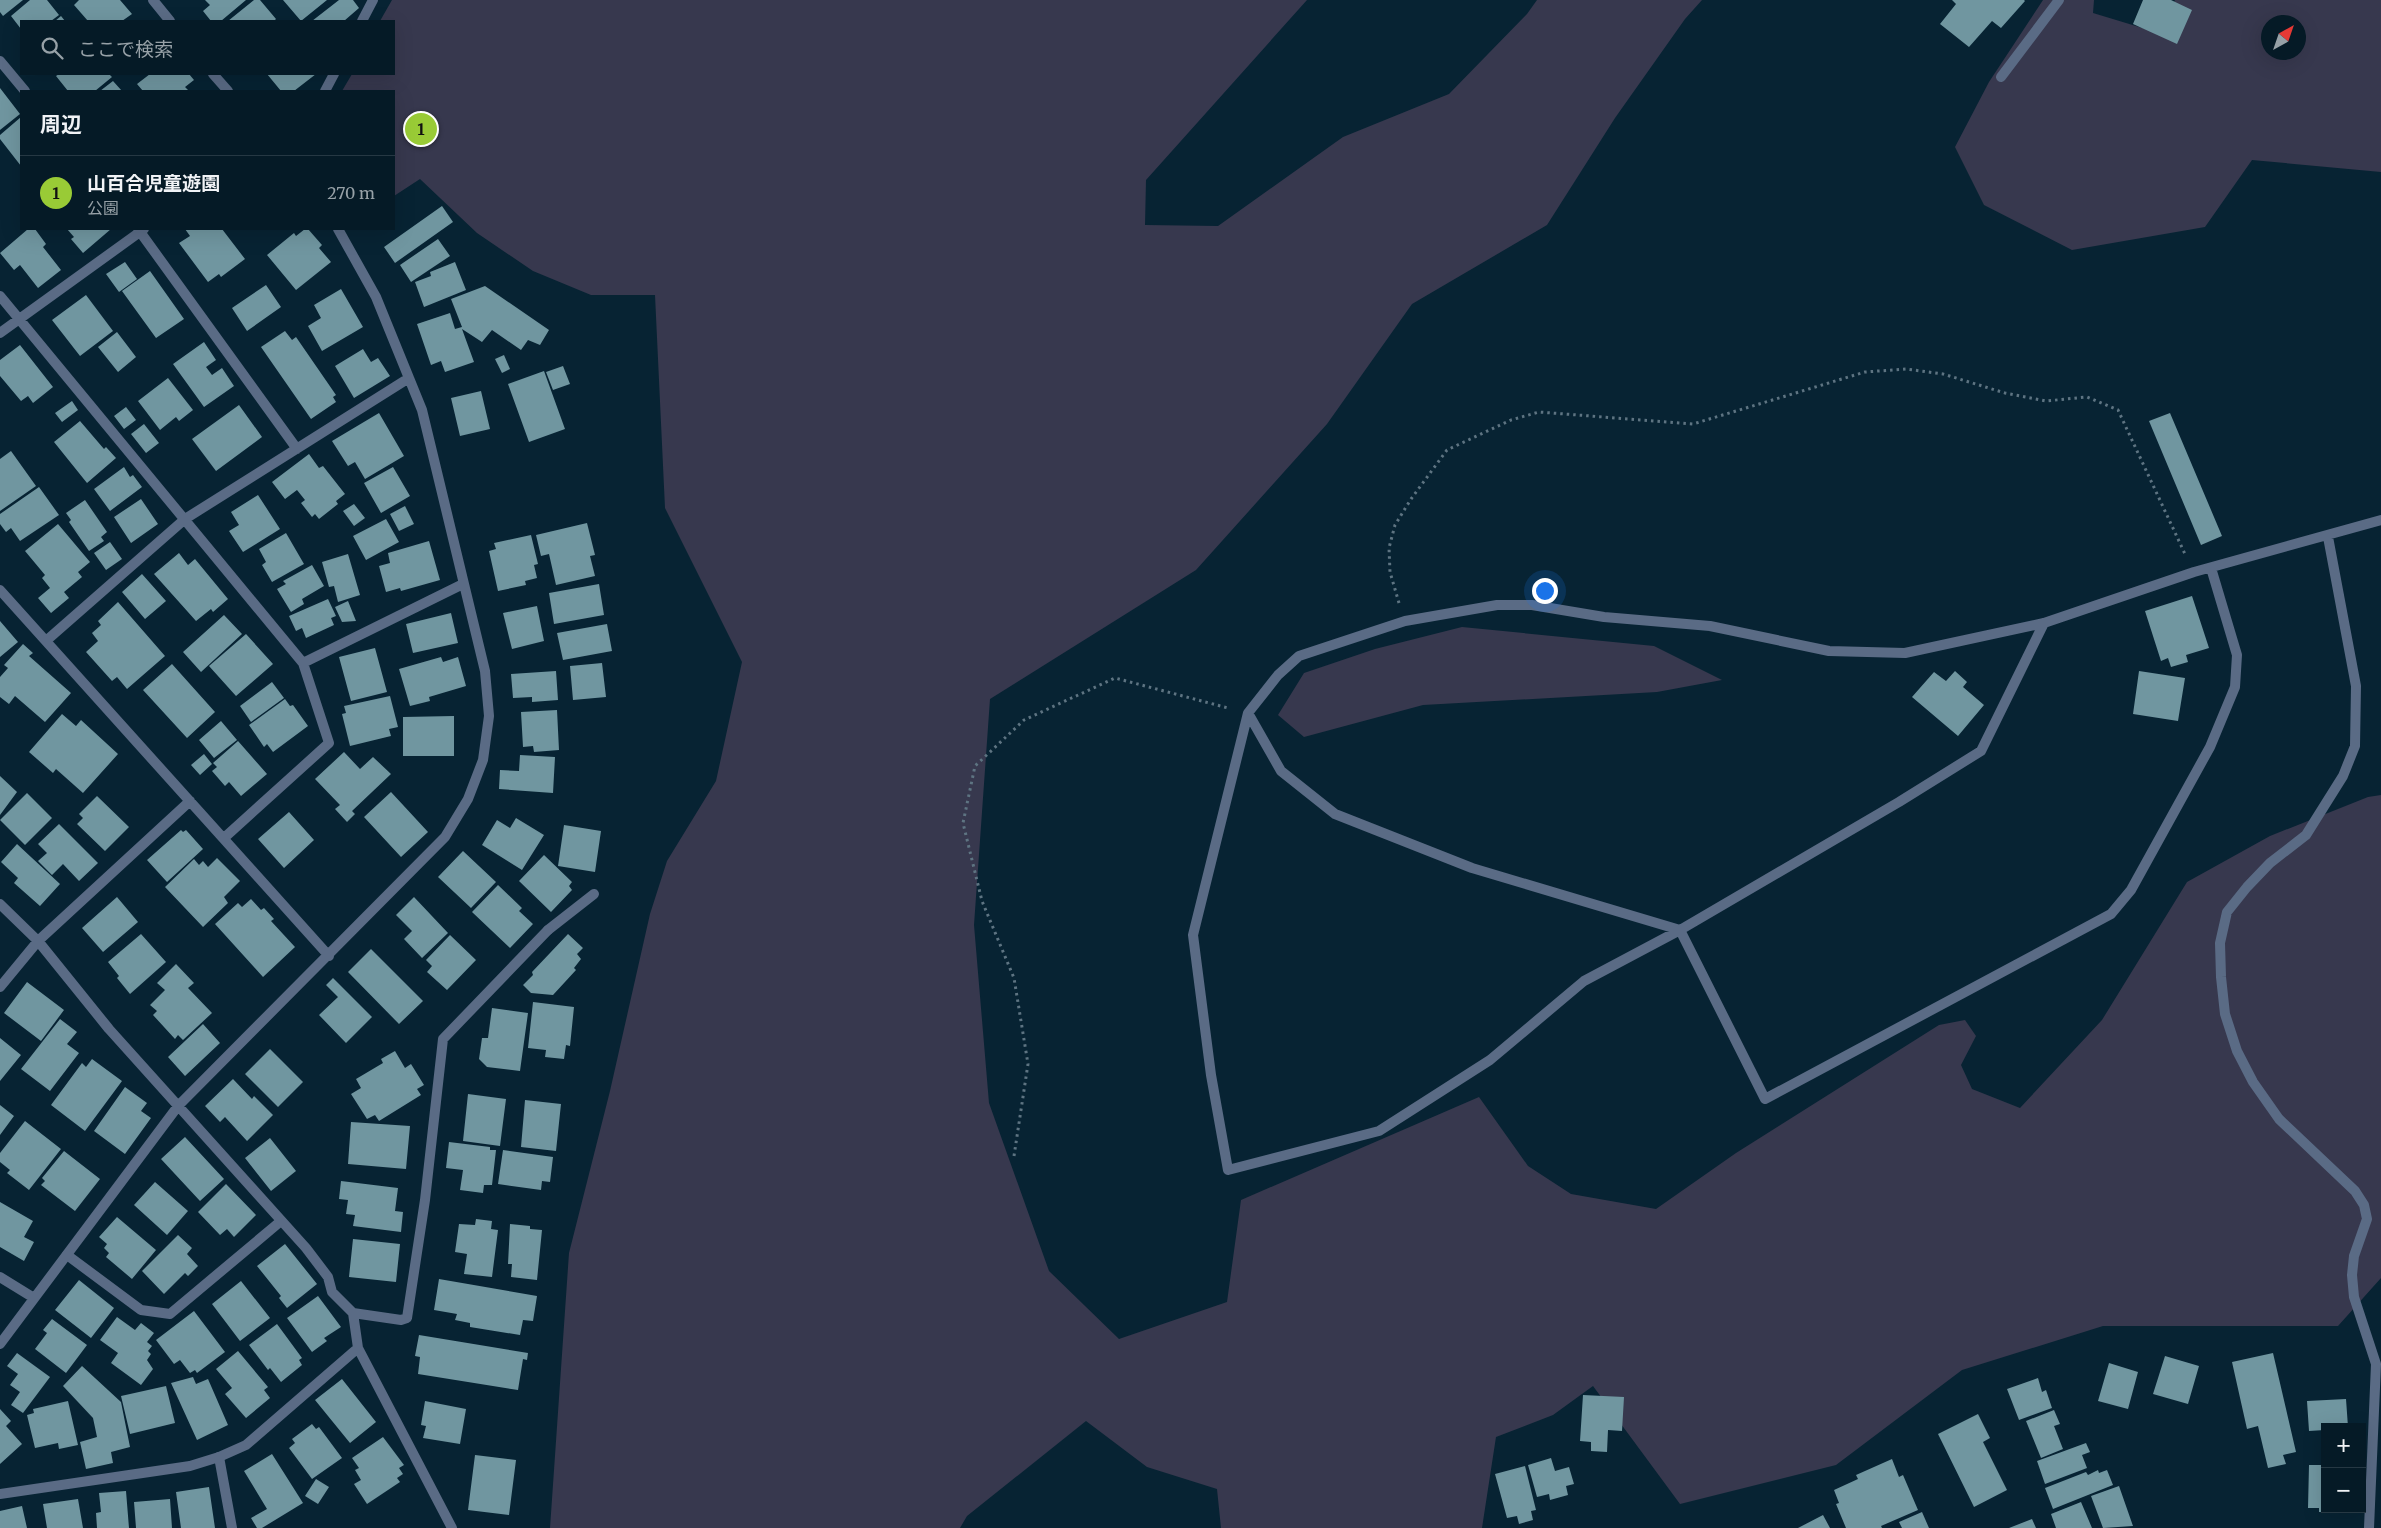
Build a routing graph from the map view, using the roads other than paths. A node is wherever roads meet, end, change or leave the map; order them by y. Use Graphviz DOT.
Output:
graph roads {
  1 [pos="152,0"];
  2 [pos="373,0"];
  3 [pos="2059,0"];
  4 [pos="169,20"];
  5 [pos="363,20"];
  6 [pos="0,61"];
  7 [pos="214,75"];
  8 [pos="333,75"];
  9 [pos="2000,77"];
  10 [pos="24,90"];
  11 [pos="227,90"];
  12 [pos="326,90"];
  13 [pos="141,230"];
  14 [pos="339,230"];
  15 [pos="0,296"];
  16 [pos="19,320"];
  17 [pos="0,333"];
  18 [pos="410,378"];
  19 [pos="297,449"];
  20 [pos="185,519"];
  21 [pos="2381,520"];
  22 [pos="2328,536"];
  23 [pos="2211,568"];
  24 [pos="463,584"];
  25 [pos="0,590"];
  26 [pos="2044,624"];
  27 [pos="47,640"];
  28 [pos="303,663"];
  29 [pos="1248,713"];
  30 [pos="190,801"];
  31 [pos="224,838"];
  32 [pos="594,894"];
  33 [pos="0,904"];
  34 [pos="1680,930"];
  35 [pos="38,941"];
  36 [pos="329,956"];
  37 [pos="0,987"];
  38 [pos="178,1106"];
  39 [pos="281,1221"];
  40 [pos="66,1255"];
  41 [pos="0,1277"];
  42 [pos="34,1298"];
  43 [pos="353,1313"];
  44 [pos="0,1344"];
  45 [pos="358,1348"];
  46 [pos="219,1457"];
  47 [pos="0,1494"];
  48 [pos="232,1528"];
  49 [pos="452,1528"];
  50 [pos="2369,1528"];
  1 -- 4 [label="street"];
  2 -- 5 [label="street"];
  3 -- 9 [label="street"];
  6 -- 10 [label="street"];
  7 -- 11 [label="street"];
  8 -- 12 [label="street"];
  13 -- 16 [label="street"];
  13 -- 19 [label="street"];
  14 -- 18 [label="street"];
  15 -- 16 [label="street"];
  16 -- 17 [label="street"];
  16 -- 20 [label="street"];
  18 -- 19 [label="street"];
  18 -- 24 [label="street"];
  19 -- 20 [label="street"];
  20 -- 27 [label="street"];
  20 -- 28 [label="street"];
  21 -- 22 [label="street"];
  22 -- 23 [label="street"];
  22 -- 50 [label="street"];
  23 -- 26 [label="street"];
  23 -- 34 [label="street"];
  24 -- 28 [label="street"];
  24 -- 36 [label="street"];
  25 -- 27 [label="street"];
  26 -- 29 [label="street"];
  26 -- 34 [label="street"];
  27 -- 30 [label="street"];
  28 -- 31 [label="street"];
  29 -- 34 [label="street"];
  29 -- 34 [label="street"];
  30 -- 31 [label="street"];
  30 -- 35 [label="street"];
  31 -- 36 [label="street"];
  32 -- 43 [label="street"];
  33 -- 35 [label="street"];
  35 -- 37 [label="street"];
  35 -- 38 [label="street"];
  36 -- 38 [label="street"];
  38 -- 39 [label="street"];
  38 -- 40 [label="street"];
  39 -- 40 [label="street"];
  39 -- 43 [label="street"];
  40 -- 42 [label="street"];
  41 -- 42 [label="street"];
  42 -- 44 [label="street"];
  43 -- 45 [label="street"];
  45 -- 46 [label="street"];
  45 -- 49 [label="street"];
  46 -- 47 [label="street"];
  46 -- 48 [label="street"];
}
